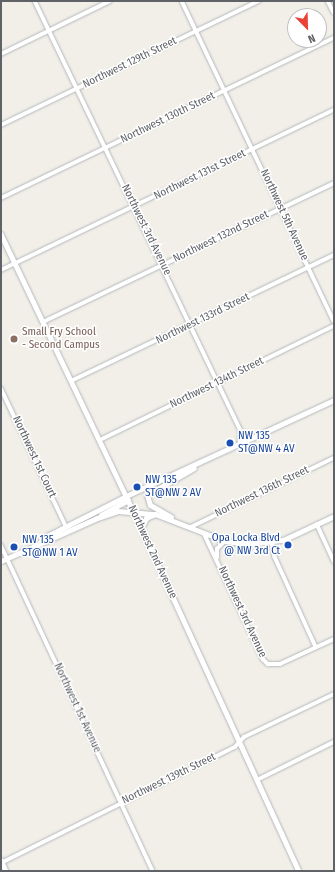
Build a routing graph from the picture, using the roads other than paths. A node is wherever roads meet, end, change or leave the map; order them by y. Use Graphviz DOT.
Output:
graph roads {
  1 [pos="35,1"];
  2 [pos="110,1"];
  3 [pos="182,1"];
  4 [pos="259,1"];
  5 [pos="328,1"];
  6 [pos="334,13"];
  7 [pos="49,31"];
  8 [pos="196,31"];
  9 [pos="334,38"];
  10 [pos="1,54"];
  11 [pos="77,88"];
  12 [pos="225,90"];
  13 [pos="334,110"];
  14 [pos="1,125"];
  15 [pos="106,148"];
  16 [pos="253,149"];
  17 [pos="334,183"];
  18 [pos="1,198"];
  19 [pos="134,206"];
  20 [pos="281,208"];
  21 [pos="1,234"];
  22 [pos="334,255"];
  23 [pos="15,263"];
  24 [pos="162,265"];
  25 [pos="309,267"];
  26 [pos="1,270"];
  27 [pos="334,321"];
  28 [pos="43,322"];
  29 [pos="191,324"];
  30 [pos="334,326"];
  31 [pos="71,381"];
  32 [pos="218,383"];
  33 [pos="1,388"];
  34 [pos="334,400"];
  35 [pos="241,430"];
  36 [pos="255,438"];
  37 [pos="100,440"];
  38 [pos="239,446"];
  39 [pos="334,458"];
  40 [pos="199,464"];
  41 [pos="127,498"];
  42 [pos="133,511"];
  43 [pos="155,514"];
  44 [pos="334,516"];
  45 [pos="97,518"];
  46 [pos="176,520"];
  47 [pos="317,524"];
  48 [pos="66,526"];
  49 [pos="191,527"];
  50 [pos="141,528"];
  51 [pos="203,532"];
  52 [pos="225,541"];
  53 [pos="39,543"];
  54 [pos="272,543"];
  55 [pos="1,545"];
  56 [pos="8,558"];
  57 [pos="217,559"];
  58 [pos="334,561"];
  59 [pos="1,562"];
  60 [pos="334,639"];
  61 [pos="316,647"];
  62 [pos="334,694"];
  63 [pos="239,742"];
  64 [pos="334,742"];
  65 [pos="257,780"];
  66 [pos="121,803"];
  67 [pos="1,862"];
  68 [pos="6,871"];
  69 [pos="153,871"];
  70 [pos="299,871"];
  1 -- 7 [label="street, Northwest 3rd Avenue"];
  2 -- 7 [label="street"];
  3 -- 8 [label="street, Northwest 5th Avenue"];
  4 -- 8 [label="street, Northwest 129th Street"];
  5 -- 6 [label="street"];
  7 -- 10 [label="street"];
  7 -- 11 [label="street, Northwest 3rd Avenue"];
  8 -- 11 [label="street, Northwest 129th Street"];
  8 -- 12 [label="street, Northwest 5th Avenue"];
  9 -- 12 [label="street, Northwest 130th Street"];
  11 -- 14 [label="street, Northwest 129th Street"];
  11 -- 15 [label="street, Northwest 3rd Avenue"];
  12 -- 15 [label="street, Northwest 130th Street"];
  12 -- 16 [label="street, Northwest 5th Avenue"];
  13 -- 16 [label="street, Northwest 131st Street"];
  15 -- 18 [label="street, Northwest 130th Street"];
  15 -- 19 [label="street, Northwest 3rd Avenue"];
  16 -- 19 [label="street, Northwest 131st Street"];
  16 -- 20 [label="street, Northwest 5th Avenue"];
  17 -- 20 [label="street, Northwest 132nd Street"];
  19 -- 23 [label="street, Northwest 131st Street"];
  19 -- 24 [label="street, Northwest 3rd Avenue"];
  20 -- 24 [label="street, Northwest 132nd Street"];
  20 -- 25 [label="street, Northwest 5th Avenue"];
  21 -- 23 [label="street, Northwest 2nd Avenue"];
  22 -- 25 [label="street, Northwest 133rd Street"];
  23 -- 26 [label="street, Northwest 131st Street"];
  23 -- 28 [label="street, Northwest 2nd Avenue"];
  24 -- 28 [label="street, Northwest 132nd Street"];
  24 -- 29 [label="street, Northwest 3rd Avenue"];
  25 -- 27 [label="street, Northwest 5th Avenue"];
  25 -- 29 [label="street, Northwest 133rd Street"];
  28 -- 31 [label="street, Northwest 2nd Avenue"];
  29 -- 31 [label="street, Northwest 133rd Street"];
  29 -- 32 [label="street, Northwest 3rd Avenue"];
  30 -- 32 [label="street, Northwest 134th Street"];
  31 -- 37 [label="street, Northwest 2nd Avenue"];
  32 -- 35 [label="street, Northwest 3rd Avenue"];
  32 -- 37 [label="street, Northwest 134th Street"];
  33 -- 48 [label="street, Northwest 1st Court"];
  34 -- 36 [label="main road"];
  35 -- 36 [label="street"];
  35 -- 38 [label="street"];
  36 -- 38 [label="main road"];
  37 -- 41 [label="street, Northwest 2nd Avenue"];
  38 -- 40 [label="main road"];
  39 -- 49 [label="street, Northwest 136th Street"];
  40 -- 41 [label="main road"];
  40 -- 46 [label="main road"];
  41 -- 42 [label="street, Northwest 2nd Avenue"];
  41 -- 45 [label="main road"];
  41 -- 48 [label="main road"];
  42 -- 43 [label="main road"];
  42 -- 45 [label="main road"];
  42 -- 50 [label="street, Northwest 2nd Avenue"];
  43 -- 46 [label="main road"];
  43 -- 50 [label="main road"];
  44 -- 47 [label="main road"];
  45 -- 53 [label="main road"];
  46 -- 49 [label="main road"];
  47 -- 54 [label="main road"];
  47 -- 58 [label="street"];
  48 -- 53 [label="main road"];
  49 -- 51 [label="main road"];
  50 -- 63 [label="street, Northwest 2nd Avenue"];
  51 -- 52 [label="main road"];
  51 -- 57 [label="street, Northwest 3rd Avenue"];
  52 -- 54 [label="main road"];
  52 -- 57 [label="street, Northwest 3rd Avenue"];
  53 -- 56 [label="main road"];
  54 -- 61 [label="street"];
  55 -- 56 [label="street, Northwest 1st Avenue"];
  56 -- 59 [label="main road"];
  56 -- 66 [label="street, Northwest 1st Avenue"];
  57 -- 61 [label="street, Northwest 3rd Avenue"];
  60 -- 61 [label="street"];
  62 -- 63 [label="street, Northwest 139th Street"];
  63 -- 65 [label="street, Northwest 2nd Avenue"];
  63 -- 66 [label="street, Northwest 139th Street"];
  64 -- 65 [label="street"];
  65 -- 70 [label="street, Northwest 2nd Avenue"];
  66 -- 67 [label="street, Northwest 139th Street"];
  66 -- 69 [label="street, Northwest 1st Avenue"];
  67 -- 68 [label="street"];
}
